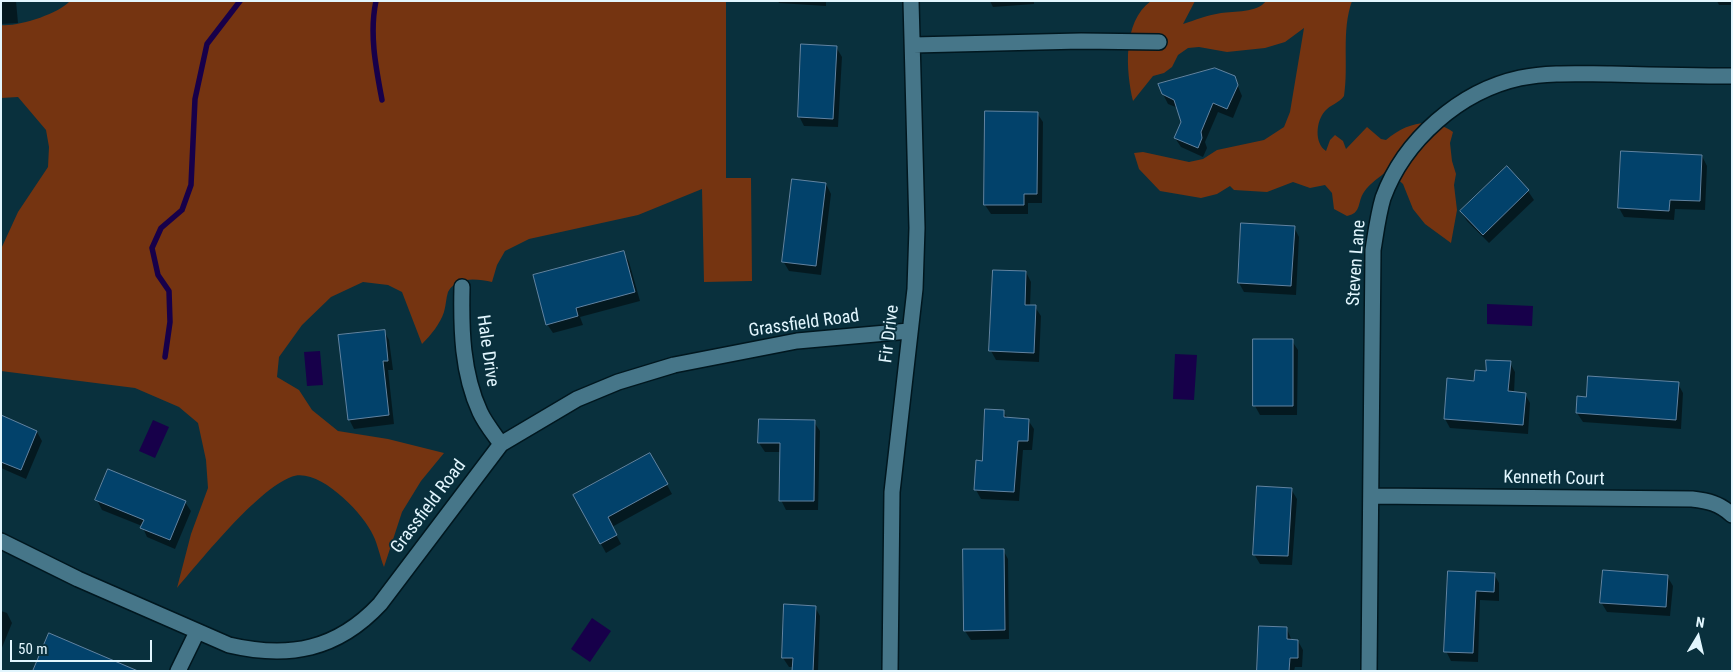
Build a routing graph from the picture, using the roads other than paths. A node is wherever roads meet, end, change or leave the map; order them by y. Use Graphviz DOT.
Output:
graph roads {
  1 [pos="911,1"];
  2 [pos="1159,42"];
  3 [pos="913,45"];
  4 [pos="1732,76"];
  5 [pos="462,287"];
  6 [pos="909,331"];
  7 [pos="501,444"];
  8 [pos="1371,496"];
  9 [pos="1732,515"];
  10 [pos="1,541"];
  11 [pos="197,632"];
  12 [pos="178,671"];
  13 [pos="890,671"];
  14 [pos="1370,671"];
  1 -- 3 [label="street, Fir Drive"];
  2 -- 3 [label="street"];
  3 -- 6 [label="street, Fir Drive"];
  4 -- 8 [label="street, Steven Lane"];
  5 -- 7 [label="street, Hale Drive"];
  6 -- 7 [label="street, Grassfield Road"];
  6 -- 13 [label="street, Fir Drive"];
  7 -- 11 [label="street, Grassfield Road"];
  8 -- 9 [label="street, Kenneth Court"];
  8 -- 14 [label="street, Steven Lane"];
  10 -- 11 [label="street, Grassfield Road"];
  11 -- 12 [label="street"];
}
